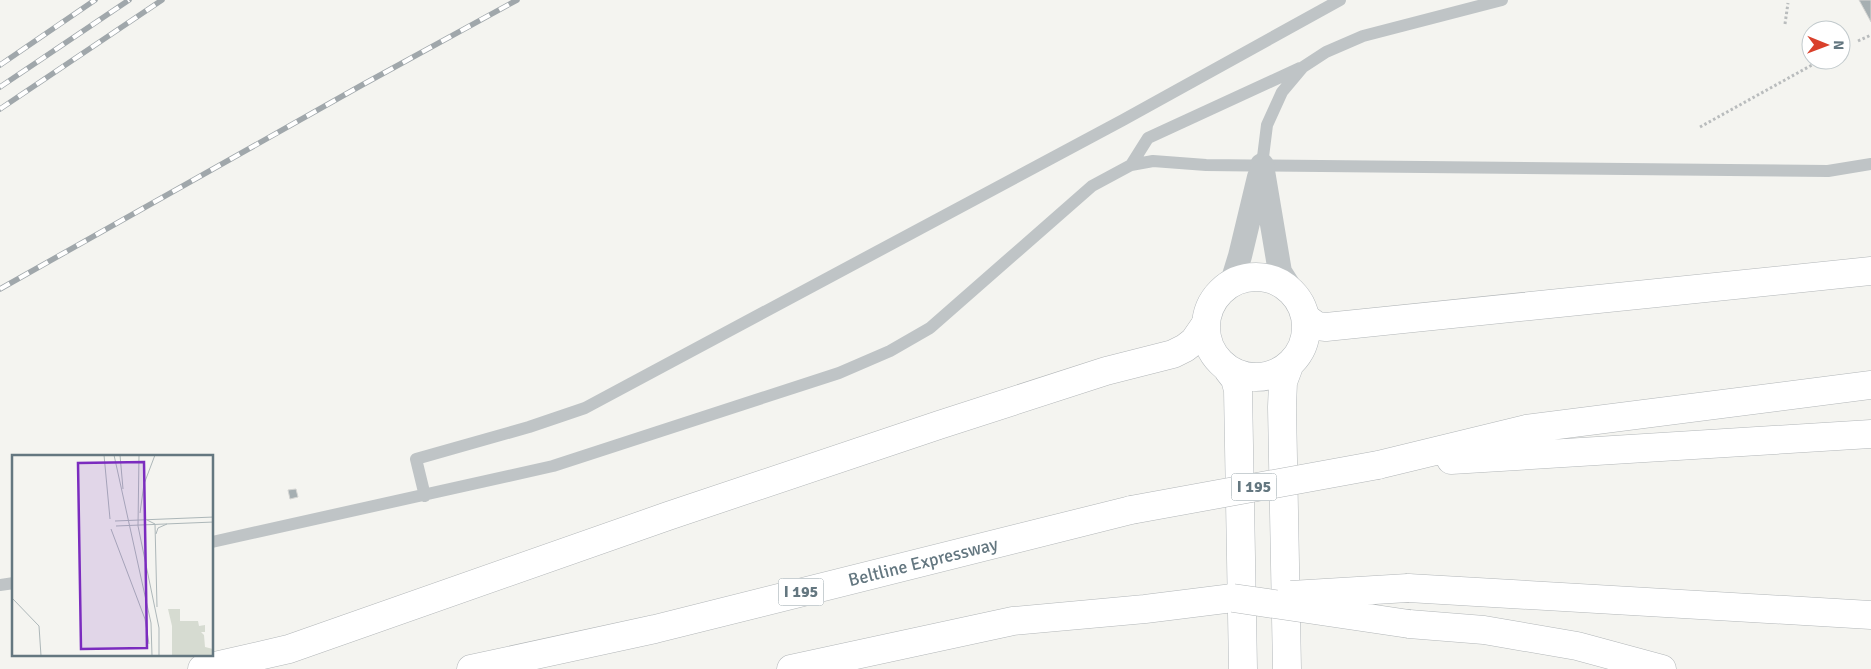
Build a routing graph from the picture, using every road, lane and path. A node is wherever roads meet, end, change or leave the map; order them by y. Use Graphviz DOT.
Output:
graph roads {
  1 [pos="1340,0"];
  2 [pos="1502,0"];
  3 [pos="1788,3"];
  4 [pos="1785,24"];
  5 [pos="1871,34"];
  6 [pos="1858,41"];
  7 [pos="1303,67"];
  8 [pos="1803,70"];
  9 [pos="1700,126"];
  10 [pos="1871,164"];
  11 [pos="1131,165"];
  12 [pos="1262,166"];
  13 [pos="1871,271"];
  14 [pos="1232,282"];
  15 [pos="1292,291"];
  16 [pos="1306,318"];
  17 [pos="1205,325"];
  18 [pos="1289,366"];
  19 [pos="1228,370"];
  20 [pos="1871,385"];
  21 [pos="1871,434"];
  22 [pos="1378,465"];
  23 [pos="425,496"];
  24 [pos="214,542"];
  25 [pos="1233,598"];
  26 [pos="1871,615"];
  27 [pos="202,669"];
  28 [pos="471,669"];
  29 [pos="791,669"];
  30 [pos="1243,669"];
  31 [pos="1287,669"];
  32 [pos="1662,669"];
  1 -- 23 [label="lane"];
  2 -- 7 [label="lane"];
  3 -- 4 [label="path"];
  5 -- 6 [label="path"];
  7 -- 11 [label="lane"];
  7 -- 12 [label="lane"];
  8 -- 9 [label="path"];
  10 -- 12 [label="lane"];
  11 -- 12 [label="lane"];
  11 -- 23 [label="lane"];
  12 -- 14 [label="street"];
  12 -- 15 [label="street"];
  13 -- 16 [label="main road"];
  14 -- 15 [label="main road"];
  14 -- 17 [label="main road"];
  15 -- 16 [label="main road"];
  16 -- 18 [label="main road"];
  17 -- 19 [label="main road"];
  17 -- 27 [label="main road"];
  18 -- 19 [label="main road"];
  18 -- 31 [label="main road"];
  19 -- 30 [label="main road"];
  20 -- 22 [label="main road"];
  21 -- 22 [label="main road"];
  22 -- 28 [label="main road, Beltline Expressway / I 195, bridge"];
  23 -- 24 [label="lane"];
  25 -- 26 [label="main road, bridge"];
  25 -- 29 [label="main road"];
  25 -- 32 [label="main road, bridge"];
}
